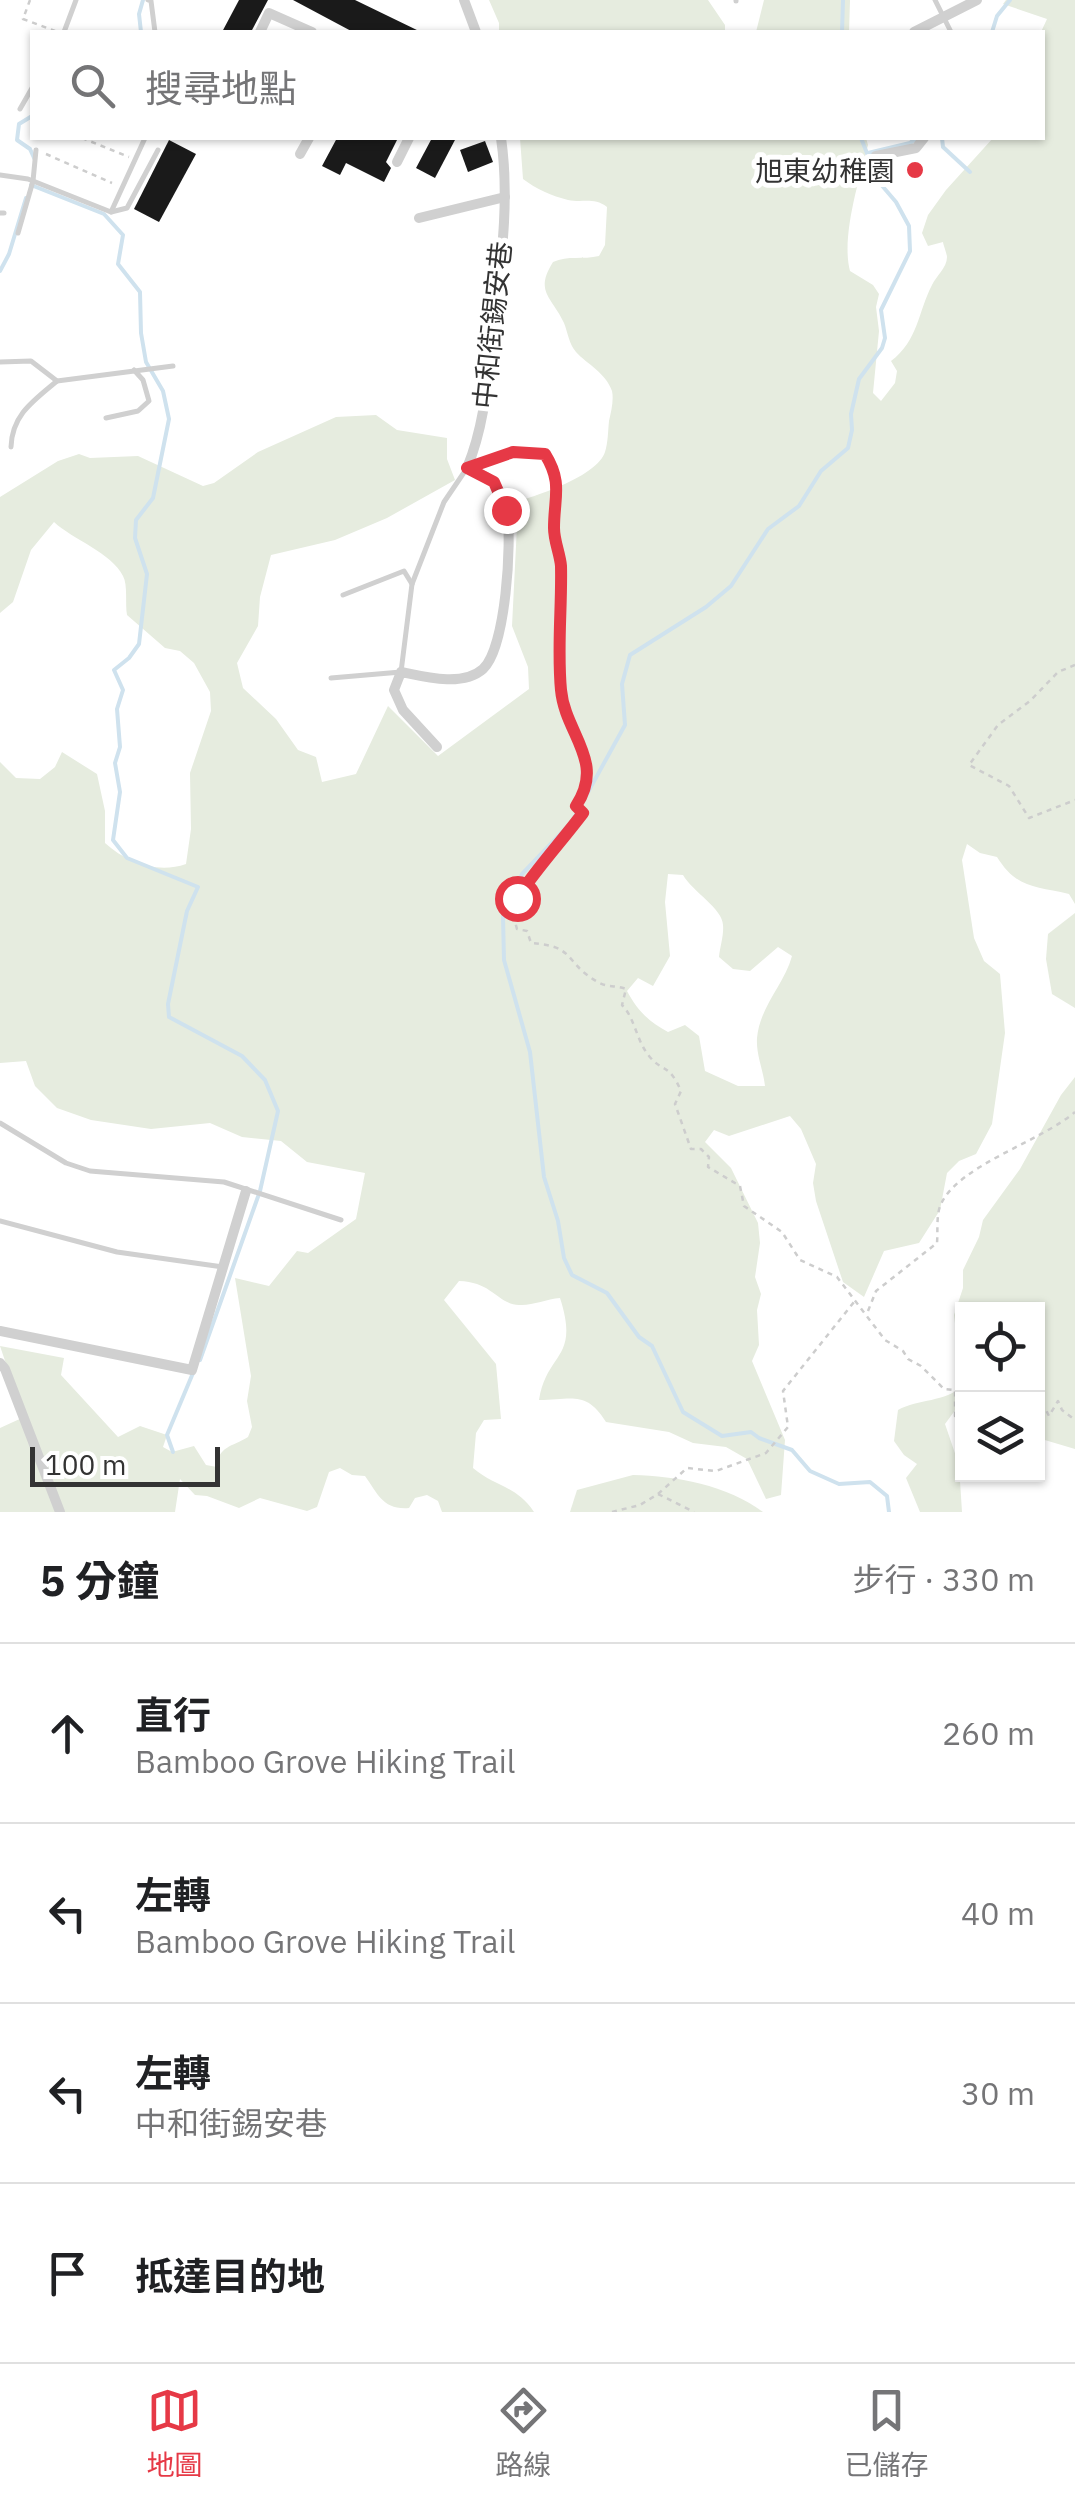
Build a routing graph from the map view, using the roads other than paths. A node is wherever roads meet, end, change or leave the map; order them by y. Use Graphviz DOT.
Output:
graph roads {
  1 [pos="76,0"];
  2 [pos="148,0"];
  3 [pos="464,0"];
  4 [pos="935,0"];
  5 [pos="977,0"];
  6 [pos="944,18"];
  7 [pos="63,30"];
  8 [pos="154,30"];
  9 [pos="261,30"];
  10 [pos="307,30"];
  11 [pos="475,30"];
  12 [pos="918,30"];
  13 [pos="950,30"];
  14 [pos="30,92"];
  15 [pos="20,109"];
  16 [pos="144,140"];
  17 [pos="308,140"];
  18 [pos="408,140"];
  19 [pos="501,140"];
  20 [pos="922,140"];
  21 [pos="36,150"];
  22 [pos="158,150"];
  23 [pos="300,154"];
  24 [pos="397,162"];
  25 [pos="886,167"];
  26 [pos="0,175"];
  27 [pos="33,181"];
  28 [pos="505,197"];
  29 [pos="111,212"];
  30 [pos="420,218"];
  31 [pos="18,234"];
  32 [pos="0,362"];
  33 [pos="173,366"];
  34 [pos="134,370"];
  35 [pos="57,381"];
  36 [pos="106,418"];
  37 [pos="10,448"];
  38 [pos="467,468"];
  39 [pos="412,584"];
  40 [pos="343,595"];
  41 [pos="401,672"];
  42 [pos="331,678"];
  43 [pos="437,748"];
  44 [pos="0,1123"];
  45 [pos="246,1191"];
  46 [pos="341,1220"];
  47 [pos="0,1221"];
  48 [pos="223,1267"];
  49 [pos="0,1331"];
  50 [pos="0,1363"];
  51 [pos="60,1512"];
  1 -- 7 [label="lane"];
  2 -- 8 [label="lane"];
  3 -- 11 [label="street"];
  4 -- 6 [label="lane"];
  5 -- 6 [label="street"];
  6 -- 12 [label="street"];
  6 -- 13 [label="lane"];
  9 -- 10 [label="street"];
  14 -- 15 [label="lane"];
  16 -- 29 [label="lane"];
  17 -- 23 [label="street"];
  18 -- 24 [label="street"];
  19 -- 28 [label="street, 中和街錫安巷"];
  20 -- 25 [label="street"];
  21 -- 27 [label="lane"];
  22 -- 29 [label="lane"];
  26 -- 27 [label="lane"];
  27 -- 29 [label="lane"];
  27 -- 31 [label="lane"];
  28 -- 30 [label="street"];
  28 -- 38 [label="street, 中和街錫安巷"];
  32 -- 35 [label="lane"];
  33 -- 34 [label="lane"];
  34 -- 35 [label="lane"];
  34 -- 36 [label="lane"];
  35 -- 37 [label="lane"];
  38 -- 39 [label="lane"];
  38 -- 41 [label="street"];
  39 -- 40 [label="lane"];
  39 -- 41 [label="lane"];
  41 -- 42 [label="lane"];
  41 -- 43 [label="street"];
  44 -- 45 [label="lane"];
  45 -- 46 [label="lane"];
  45 -- 48 [label="street"];
  47 -- 48 [label="lane"];
  48 -- 49 [label="street"];
  50 -- 51 [label="street"];
}
